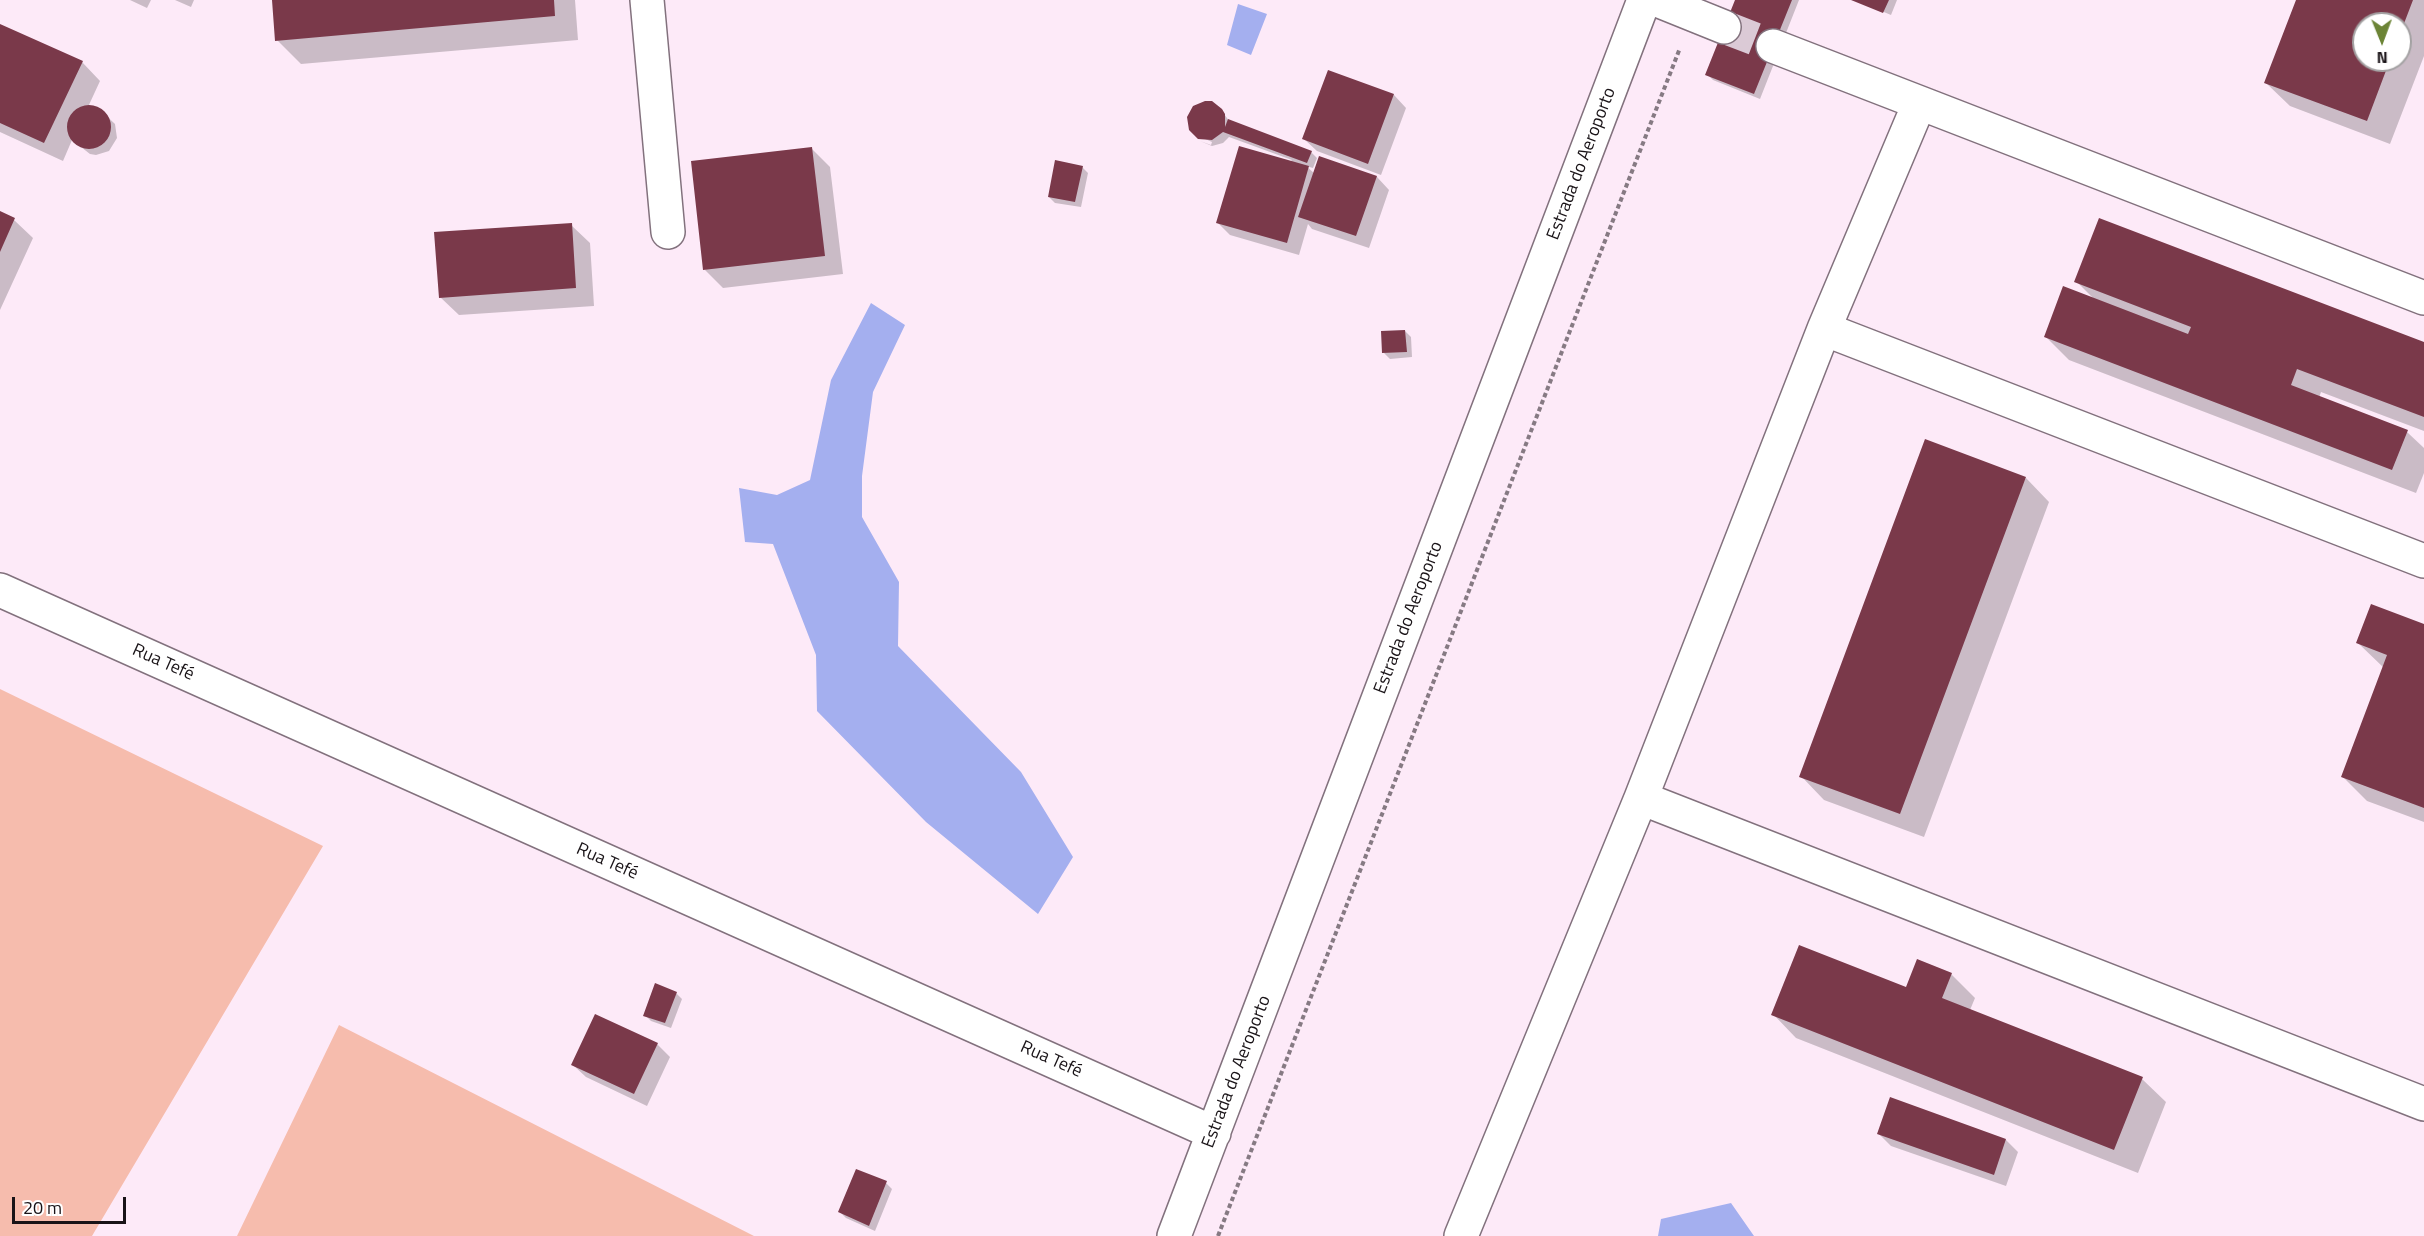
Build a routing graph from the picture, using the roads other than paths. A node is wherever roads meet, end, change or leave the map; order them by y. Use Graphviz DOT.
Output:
graph roads {
  1 [pos="647,0"];
  2 [pos="1644,0"];
  3 [pos="1657,0"];
  4 [pos="1725,27"];
  5 [pos="1773,46"];
  6 [pos="1919,104"];
  7 [pos="668,231"];
  8 [pos="2424,298"];
  9 [pos="1824,329"];
  10 [pos="2424,561"];
  11 [pos="0,590"];
  12 [pos="1641,798"];
  13 [pos="2424,1104"];
  14 [pos="1214,1133"];
  15 [pos="1174,1236"];
  16 [pos="1461,1236"];
  1 -- 7 [label="street"];
  2 -- 14 [label="street, Estrada do Aeroporto"];
  3 -- 4 [label="street"];
  5 -- 6 [label="street"];
  6 -- 8 [label="street"];
  6 -- 9 [label="street"];
  9 -- 10 [label="street"];
  9 -- 12 [label="street"];
  11 -- 14 [label="street, Rua Tefé"];
  12 -- 13 [label="street"];
  12 -- 16 [label="street"];
  14 -- 15 [label="street, Estrada do Aeroporto"];
}
